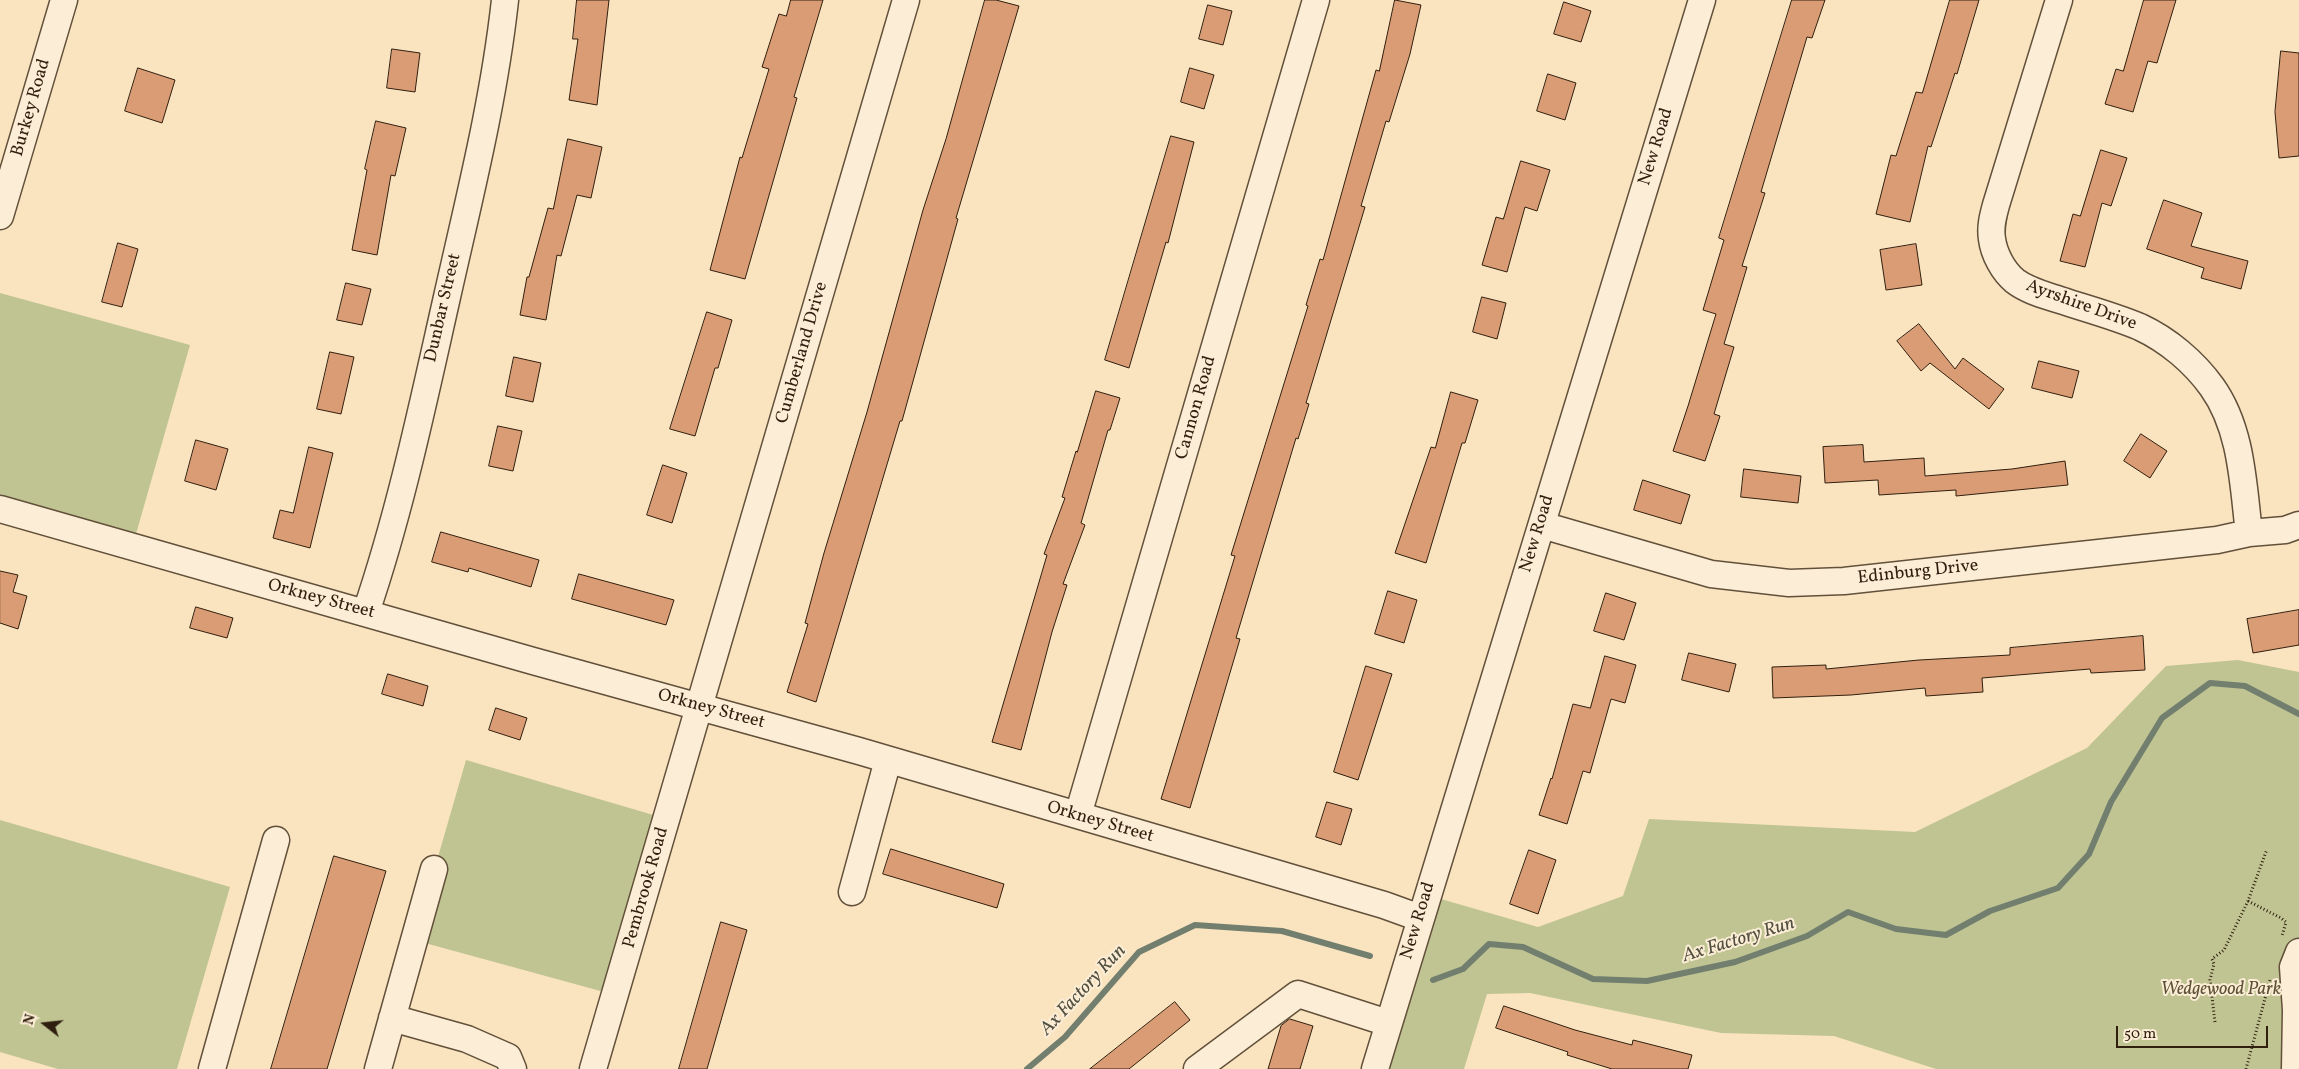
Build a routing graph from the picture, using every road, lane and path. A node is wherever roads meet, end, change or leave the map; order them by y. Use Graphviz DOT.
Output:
graph roads {
  1 [pos="64,0"];
  2 [pos="505,0"];
  3 [pos="906,0"];
  4 [pos="1316,0"];
  5 [pos="1702,0"];
  6 [pos="2059,0"];
  7 [pos="0,216"];
  8 [pos="0,509"];
  9 [pos="1542,525"];
  10 [pos="2299,525"];
  11 [pos="2249,533"];
  12 [pos="366,612"];
  13 [pos="700,706"];
  14 [pos="888,760"];
  15 [pos="1078,815"];
  16 [pos="276,840"];
  17 [pos="2267,849"];
  18 [pos="434,869"];
  19 [pos="852,892"];
  20 [pos="2248,901"];
  21 [pos="1420,918"];
  22 [pos="2289,948"];
  23 [pos="2271,975"];
  24 [pos="392,1018"];
  25 [pos="2215,1022"];
  26 [pos="1388,1023"];
  27 [pos="386,1067"];
  28 [pos="212,1069"];
  29 [pos="513,1069"];
  30 [pos="594,1069"];
  31 [pos="1197,1069"];
  32 [pos="1375,1069"];
  33 [pos="2246,1069"];
  34 [pos="2295,1069"];
  1 -- 7 [label="street, Burkey Road"];
  2 -- 12 [label="street, Dunbar Street"];
  3 -- 13 [label="street, Cumberland Drive"];
  4 -- 15 [label="street, Cannon Road"];
  5 -- 9 [label="street, New Road"];
  6 -- 11 [label="street, Ayrshire Drive"];
  8 -- 12 [label="street, Orkney Street"];
  9 -- 11 [label="street, Edinburg Drive"];
  9 -- 21 [label="street, New Road"];
  10 -- 11 [label="street, Edinburg Drive"];
  12 -- 13 [label="street, Orkney Street"];
  13 -- 14 [label="street, Orkney Street"];
  13 -- 30 [label="street, Pembrook Road"];
  14 -- 15 [label="street, Orkney Street"];
  14 -- 19 [label="street"];
  15 -- 21 [label="street, Orkney Street"];
  16 -- 28 [label="street"];
  17 -- 20 [label="path"];
  18 -- 24 [label="street"];
  20 -- 22 [label="path"];
  20 -- 25 [label="path"];
  21 -- 26 [label="street, New Road"];
  22 -- 34 [label="street"];
  23 -- 33 [label="path"];
  24 -- 27 [label="street"];
  24 -- 29 [label="street"];
  26 -- 31 [label="street"];
  26 -- 32 [label="street, New Road"];
}
